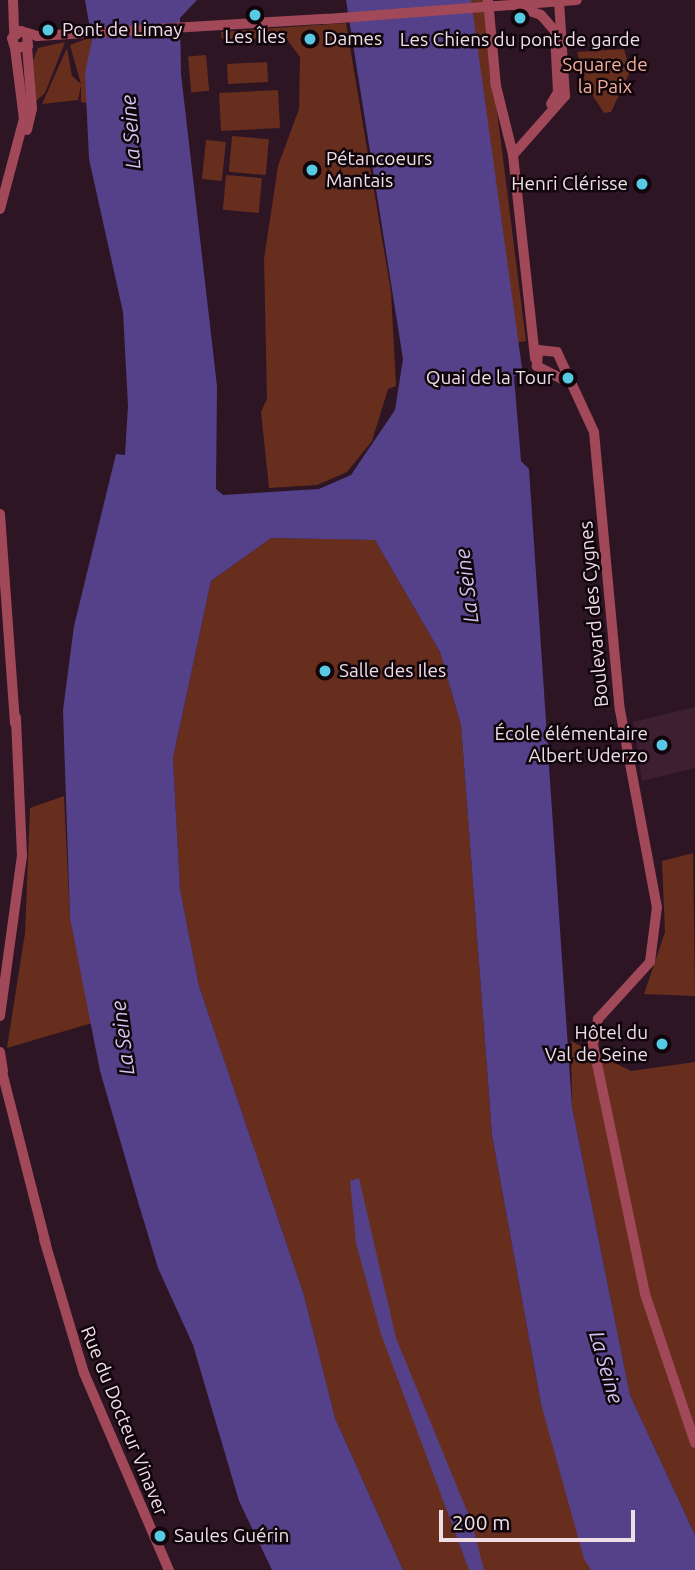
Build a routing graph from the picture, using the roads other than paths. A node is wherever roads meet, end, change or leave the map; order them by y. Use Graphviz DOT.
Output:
graph roads {
  1 [pos="13,0"];
  2 [pos="18,0"];
  3 [pos="577,0"];
  4 [pos="557,1"];
  5 [pos="504,3"];
  6 [pos="554,30"];
  7 [pos="87,32"];
  8 [pos="20,34"];
  9 [pos="0,39"];
  10 [pos="0,45"];
  11 [pos="28,47"];
  12 [pos="14,48"];
  13 [pos="506,136"];
  14 [pos="523,138"];
  15 [pos="18,152"];
  16 [pos="513,155"];
  17 [pos="0,209"];
  18 [pos="517,214"];
  19 [pos="529,331"];
  20 [pos="545,347"];
  21 [pos="535,359"];
  22 [pos="558,362"];
  23 [pos="549,370"];
  24 [pos="566,381"];
  25 [pos="0,514"];
  26 [pos="11,950"];
  27 [pos="0,986"];
  28 [pos="1,1011"];
  29 [pos="0,1052"];
  30 [pos="2,1069"];
  31 [pos="695,1443"];
  32 [pos="169,1570"];
  1 -- 8 [label="main road"];
  2 -- 8 [label="main road"];
  3 -- 4 [label="main road"];
  4 -- 5 [label="main road"];
  4 -- 6 [label="main road"];
  4 -- 14 [label="main road"];
  5 -- 6 [label="main road"];
  5 -- 7 [label="main road, bridge"];
  5 -- 13 [label="main road"];
  6 -- 13 [label="main road"];
  7 -- 8 [label="main road"];
  7 -- 11 [label="main road"];
  8 -- 9 [label="main road"];
  8 -- 11 [label="main road"];
  8 -- 12 [label="main road"];
  10 -- 12 [label="main road"];
  11 -- 12 [label="main road"];
  11 -- 15 [label="main road"];
  12 -- 15 [label="main road"];
  13 -- 14 [label="main road"];
  13 -- 16 [label="main road"];
  13 -- 18 [label="main road"];
  14 -- 16 [label="main road"];
  15 -- 17 [label="main road"];
  16 -- 18 [label="main road"];
  18 -- 19 [label="main road"];
  19 -- 20 [label="main road"];
  19 -- 21 [label="main road"];
  20 -- 21 [label="main road"];
  20 -- 22 [label="main road, Boulevard des Cygnes"];
  21 -- 23 [label="main road, Boulevard des Cygnes"];
  22 -- 23 [label="main road"];
  22 -- 24 [label="main road, Boulevard des Cygnes"];
  23 -- 24 [label="main road, Boulevard des Cygnes"];
  24 -- 31 [label="main road, Boulevard des Cygnes"];
  25 -- 26 [label="main road"];
  26 -- 27 [label="main road"];
  26 -- 28 [label="main road"];
  29 -- 30 [label="main road, Rue du Docteur Vinaver"];
  30 -- 32 [label="main road, Rue du Docteur Vinaver"];
}
